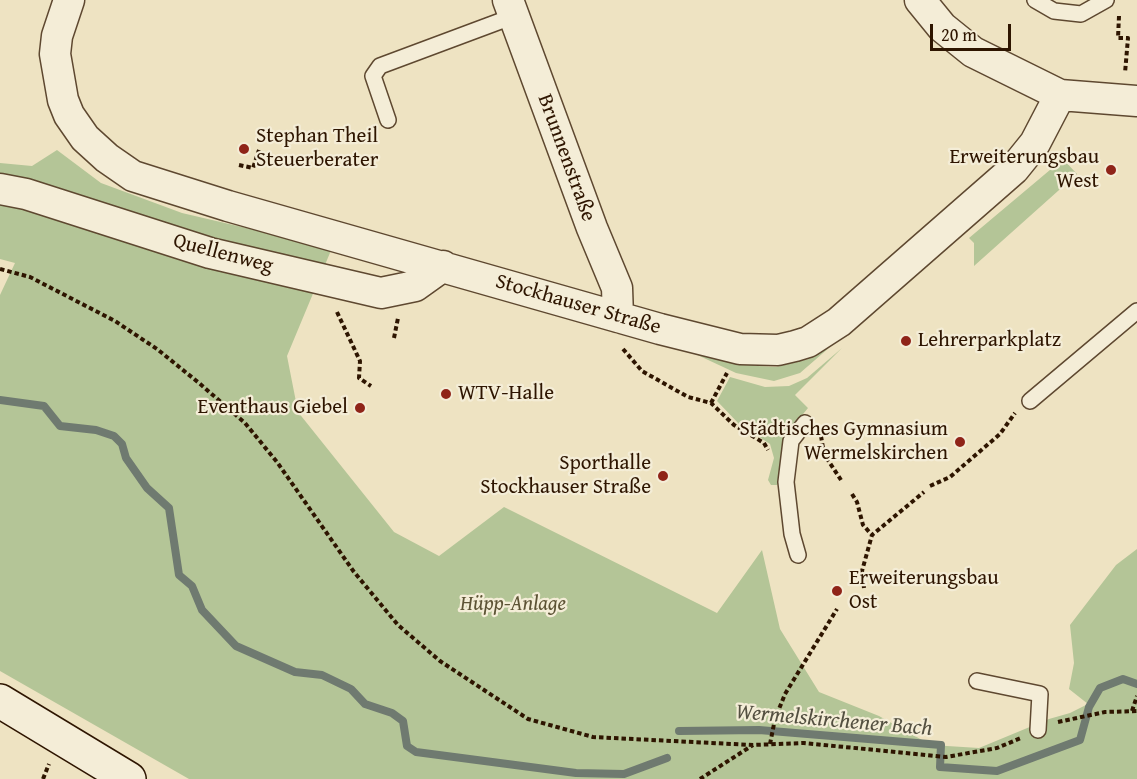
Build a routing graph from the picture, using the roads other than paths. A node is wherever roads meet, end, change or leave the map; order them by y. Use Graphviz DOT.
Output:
graph roads {
  1 [pos="69,0"];
  2 [pos="920,0"];
  3 [pos="1035,0"];
  4 [pos="1113,3"];
  5 [pos="511,8"];
  6 [pos="1060,95"];
  7 [pos="1131,101"];
  8 [pos="388,120"];
  9 [pos="0,189"];
  10 [pos="443,266"];
  11 [pos="1137,311"];
  12 [pos="618,331"];
  13 [pos="1030,402"];
  14 [pos="805,423"];
  15 [pos="798,555"];
  16 [pos="977,681"];
  17 [pos="0,702"];
  18 [pos="1038,730"];
  19 [pos="129,779"];
  1 -- 10 [label="street, Stockhauser Straße"];
  2 -- 6 [label="street"];
  3 -- 4 [label="lane"];
  5 -- 8 [label="lane"];
  5 -- 12 [label="street, Brunnenstraße"];
  6 -- 7 [label="street"];
  6 -- 12 [label="street, Stockhauser Straße"];
  9 -- 10 [label="street, Quellenweg"];
  10 -- 12 [label="street, Stockhauser Straße"];
  11 -- 13 [label="lane"];
  14 -- 15 [label="lane"];
  16 -- 18 [label="lane"];
  17 -- 19 [label="main road"];
}
